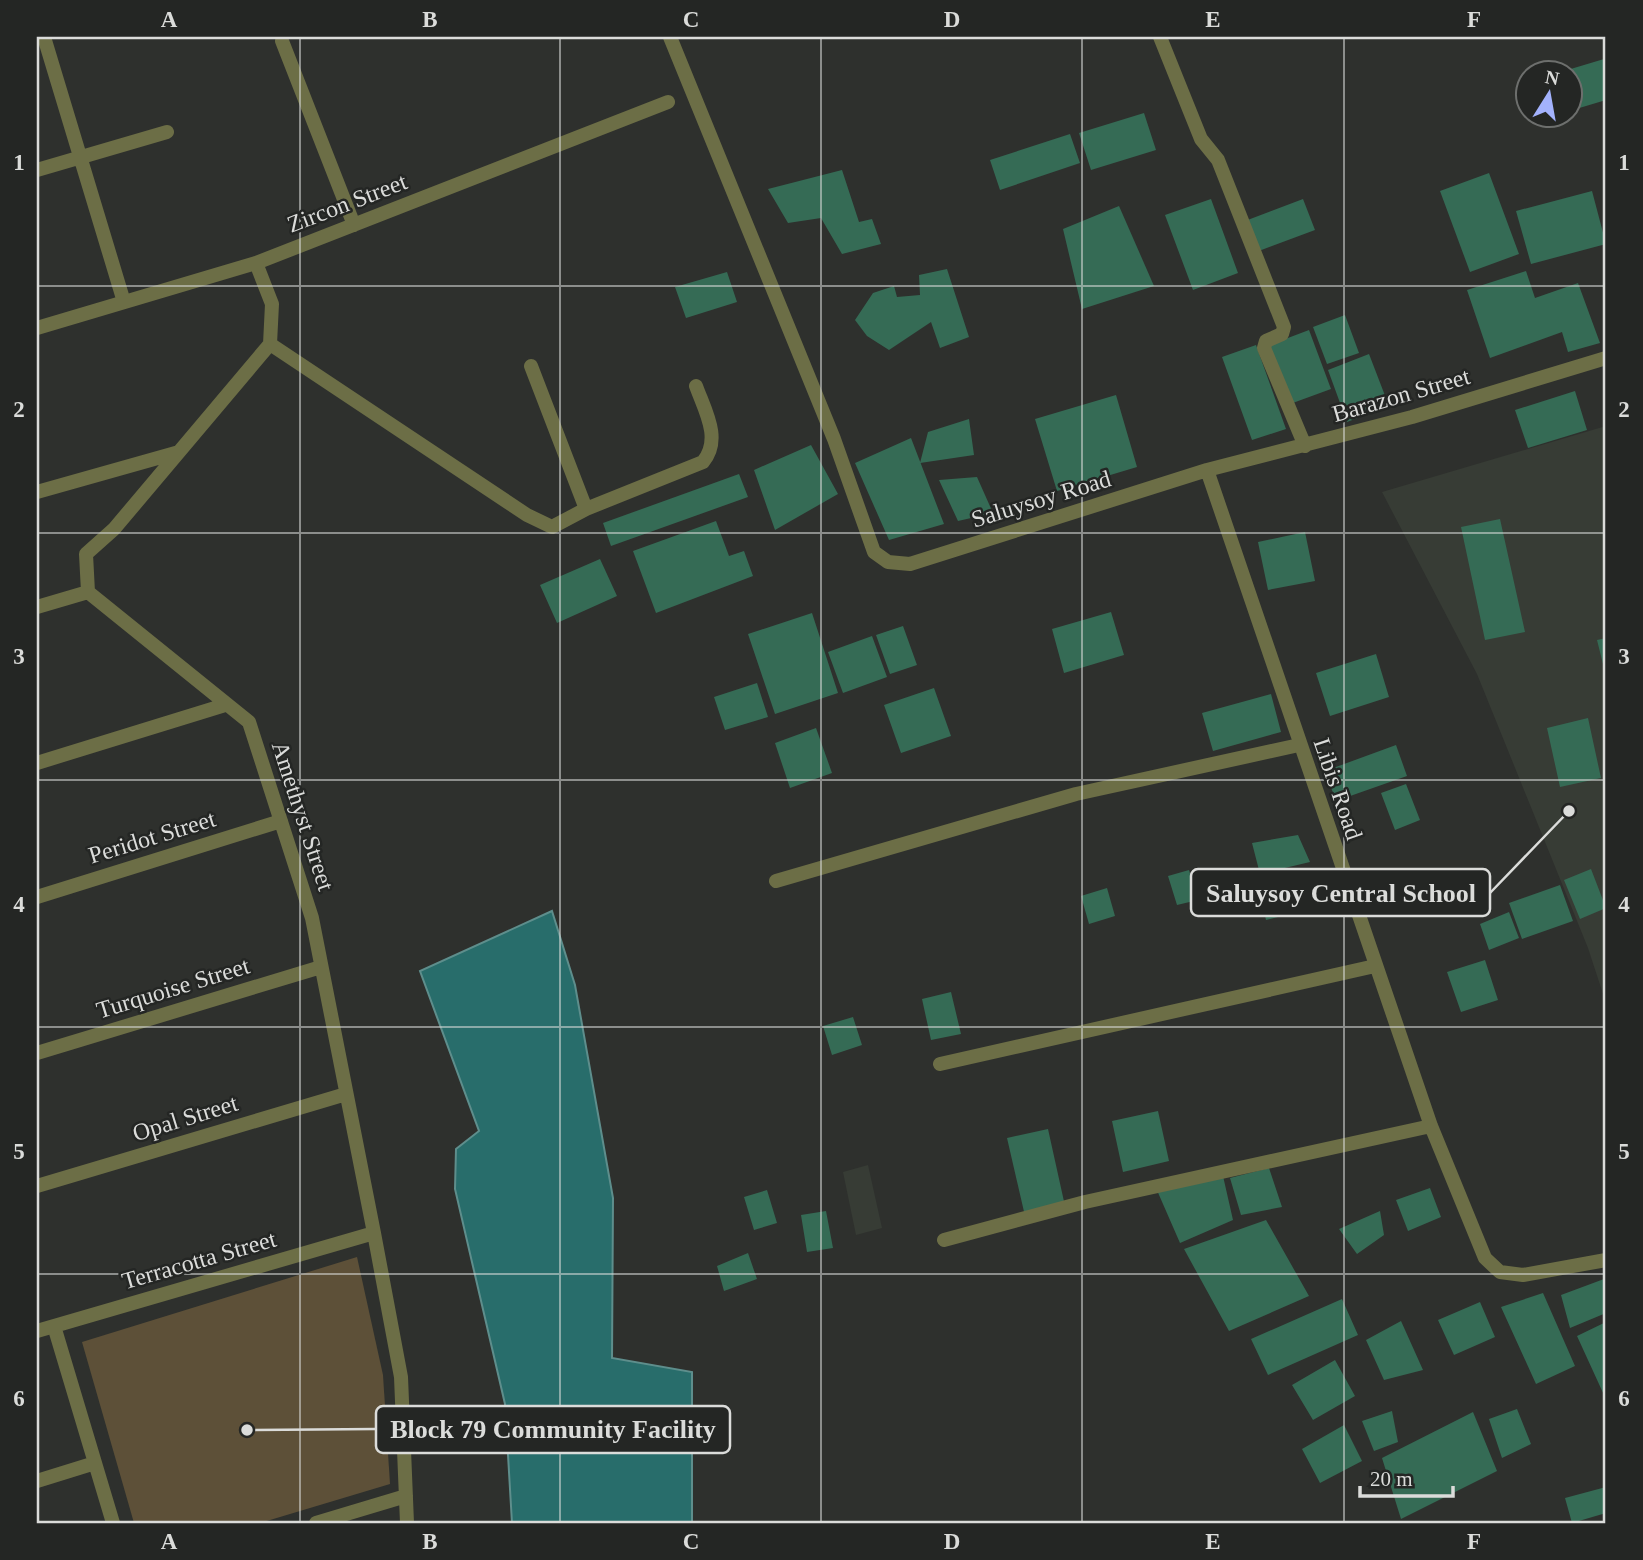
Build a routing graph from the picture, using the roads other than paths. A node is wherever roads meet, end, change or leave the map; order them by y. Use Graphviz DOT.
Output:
graph roads {
  1 [pos="44,37"];
  2 [pos="670,37"];
  3 [pos="1160,37"];
  4 [pos="282,41"];
  5 [pos="668,102"];
  6 [pos="167,132"];
  7 [pos="81,157"];
  8 [pos="37,170"];
  9 [pos="354,225"];
  10 [pos="256,263"];
  11 [pos="124,302"];
  12 [pos="37,328"];
  13 [pos="270,344"];
  14 [pos="1606,358"];
  15 [pos="531,366"];
  16 [pos="696,386"];
  17 [pos="1305,446"];
  18 [pos="179,452"];
  19 [pos="1207,470"];
  20 [pos="37,492"];
  21 [pos="586,509"];
  22 [pos="88,592"];
  23 [pos="37,607"];
  24 [pos="225,705"];
  25 [pos="1299,745"];
  26 [pos="37,763"];
  27 [pos="281,821"];
  28 [pos="776,881"];
  29 [pos="37,897"];
  30 [pos="321,967"];
  31 [pos="1376,967"];
  32 [pos="37,1053"];
  33 [pos="940,1064"];
  34 [pos="346,1094"];
  35 [pos="1431,1126"];
  36 [pos="37,1186"];
  37 [pos="374,1233"];
  38 [pos="944,1240"];
  39 [pos="1606,1260"];
  40 [pos="54,1326"];
  41 [pos="37,1331"];
  42 [pos="95,1463"];
  43 [pos="37,1481"];
  44 [pos="406,1496"];
  45 [pos="113,1523"];
  46 [pos="316,1523"];
  47 [pos="407,1523"];
  1 -- 7 [label="street"];
  2 -- 19 [label="street, Saluysoy Road"];
  3 -- 17 [label="street"];
  4 -- 9 [label="street"];
  5 -- 9 [label="street, Zircon Street"];
  6 -- 7 [label="street"];
  7 -- 8 [label="street"];
  7 -- 11 [label="street"];
  9 -- 10 [label="street, Zircon Street"];
  10 -- 11 [label="street, Zircon Street"];
  10 -- 13 [label="street"];
  11 -- 12 [label="street, Zircon Street"];
  13 -- 18 [label="street"];
  13 -- 21 [label="street"];
  14 -- 17 [label="street, Barazon Street"];
  15 -- 21 [label="street"];
  16 -- 21 [label="street"];
  17 -- 19 [label="street, Barazon Street"];
  18 -- 20 [label="street"];
  18 -- 22 [label="street"];
  19 -- 25 [label="street, Libis Road"];
  22 -- 23 [label="street"];
  22 -- 24 [label="street, Amethyst Street"];
  24 -- 26 [label="street"];
  24 -- 27 [label="street, Amethyst Street"];
  25 -- 28 [label="street"];
  25 -- 31 [label="street, Libis Road"];
  27 -- 29 [label="street, Peridot Street"];
  27 -- 30 [label="street, Amethyst Street"];
  30 -- 32 [label="street, Turquoise Street"];
  30 -- 34 [label="street, Amethyst Street"];
  31 -- 33 [label="street"];
  31 -- 35 [label="street, Libis Road"];
  34 -- 36 [label="street, Opal Street"];
  34 -- 37 [label="street, Amethyst Street"];
  35 -- 38 [label="street"];
  35 -- 39 [label="street, Libis Road"];
  37 -- 40 [label="street, Terracotta Street"];
  37 -- 44 [label="street, Amethyst Street"];
  40 -- 41 [label="street, Terracotta Street"];
  40 -- 42 [label="street"];
  42 -- 43 [label="street"];
  42 -- 45 [label="street"];
  44 -- 46 [label="street"];
  44 -- 47 [label="street, Amethyst Street"];
}
